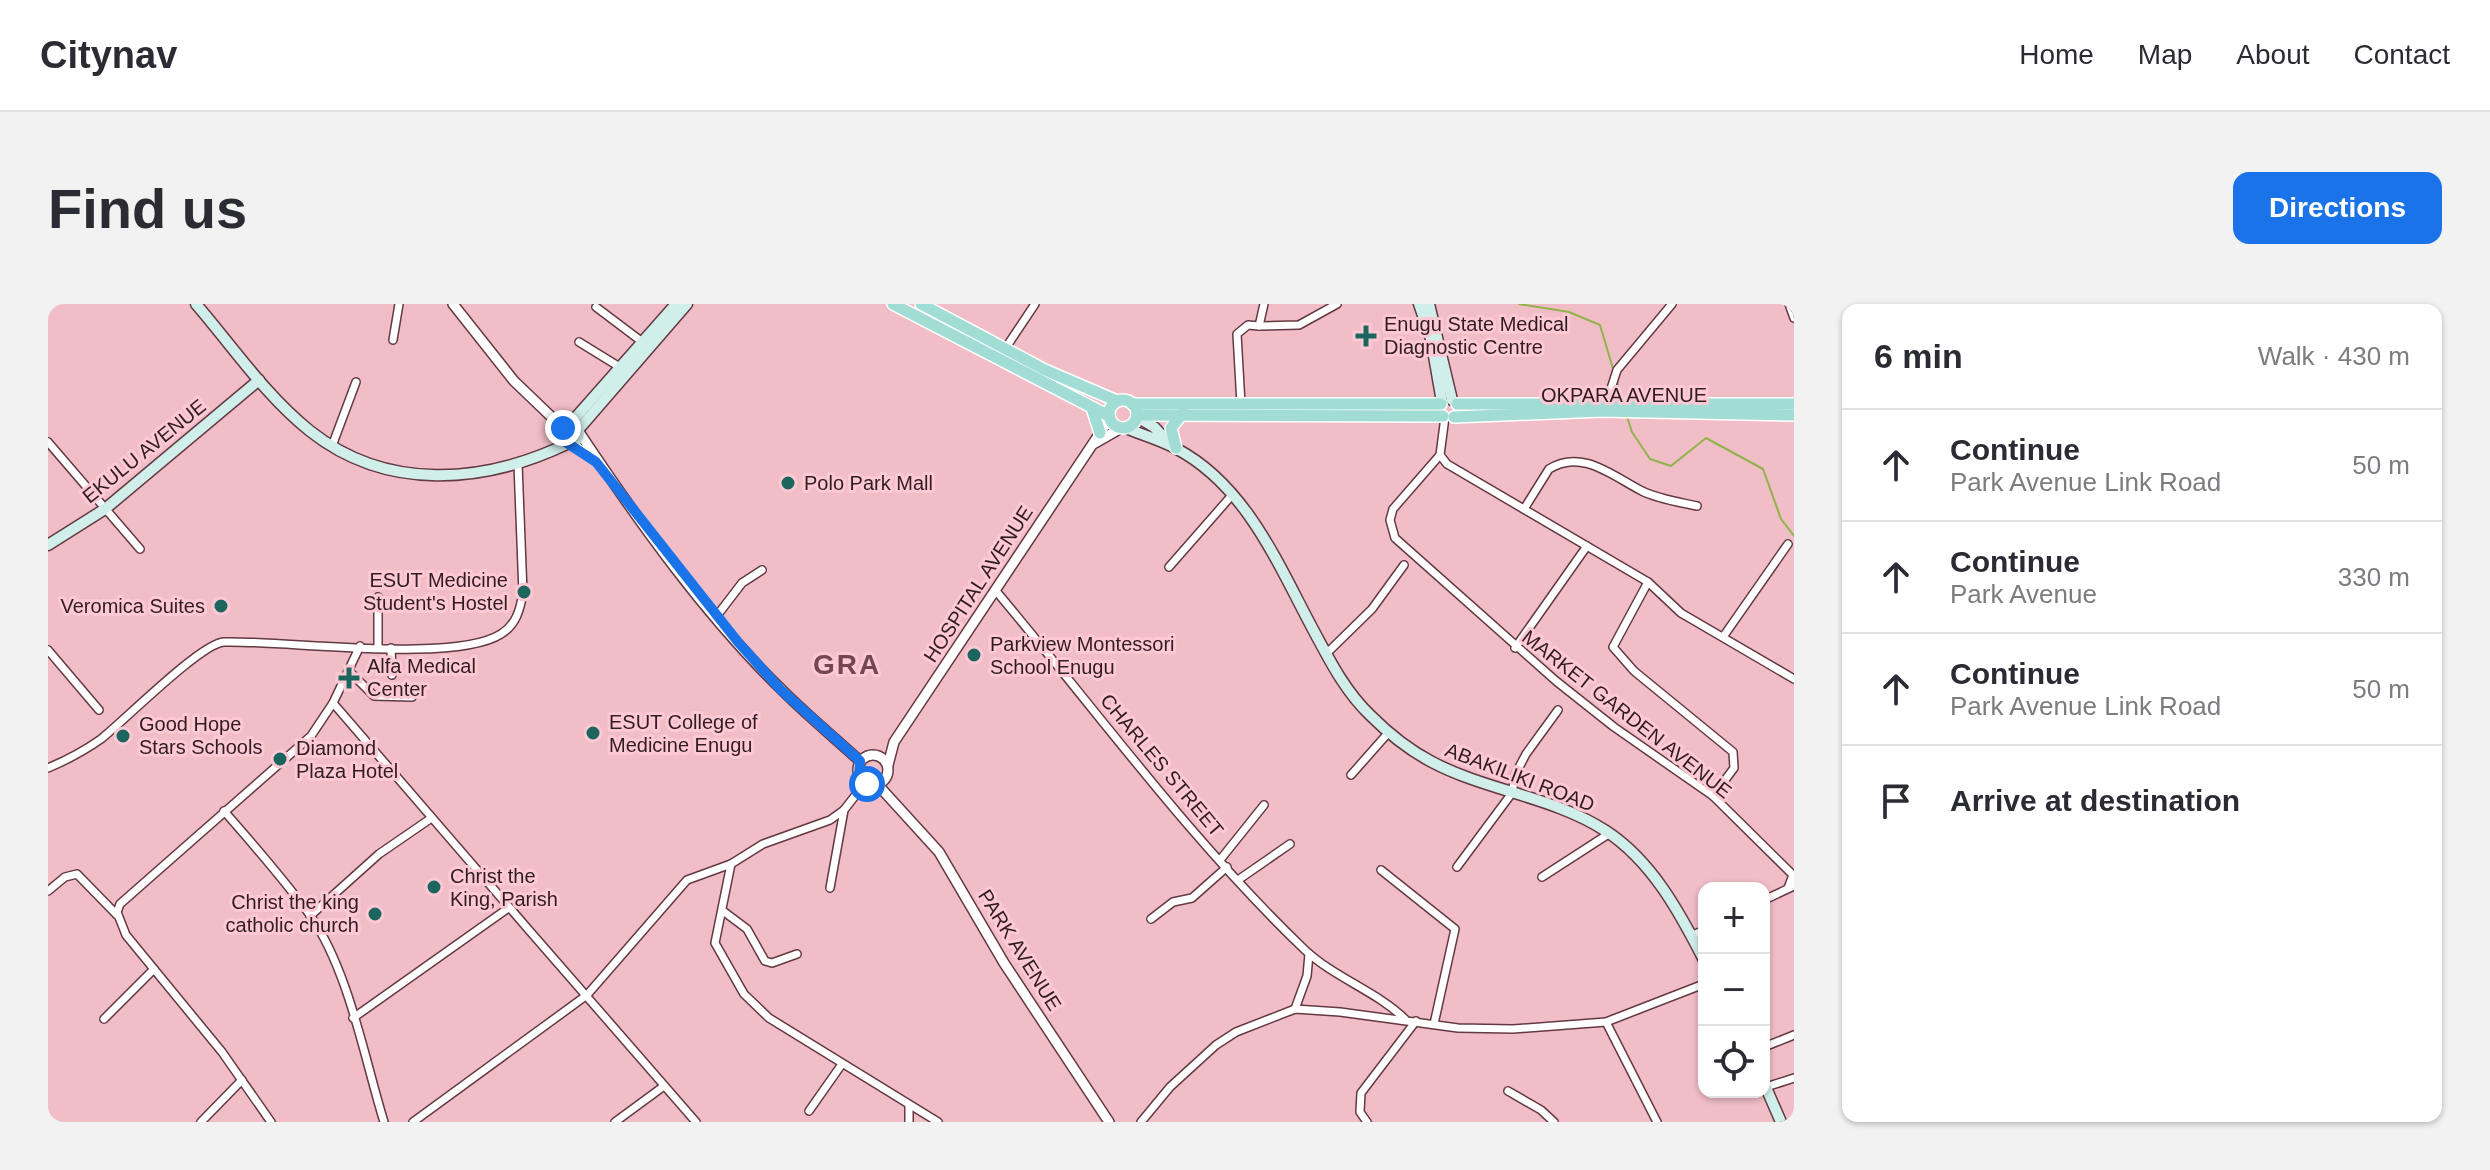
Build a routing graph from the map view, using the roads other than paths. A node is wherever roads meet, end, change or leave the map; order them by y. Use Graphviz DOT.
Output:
graph roads {
  1 [pos="196,304"];
  2 [pos="399,304"];
  3 [pos="453,304"];
  4 [pos="676,304"];
  5 [pos="687,304"];
  6 [pos="893,304"];
  7 [pos="921,304"];
  8 [pos="1035,304"];
  9 [pos="1264,304"];
  10 [pos="1337,304"];
  11 [pos="1419,304"];
  12 [pos="1429,304"];
  13 [pos="1672,304"];
  14 [pos="1789,304"];
  15 [pos="596,307"];
  16 [pos="1794,318"];
  17 [pos="1259,326"];
  18 [pos="967,336"];
  19 [pos="393,340"];
  20 [pos="641,341"];
  21 [pos="579,342"];
  22 [pos="1005,349"];
  23 [pos="618,366"];
  24 [pos="259,380"];
  25 [pos="356,382"];
  26 [pos="599,398"];
  27 [pos="1117,401"];
  28 [pos="1241,404"];
  29 [pos="1794,404"];
  30 [pos="1618,406"];
  31 [pos="1091,408"];
  32 [pos="1448,408"];
  33 [pos="1272,409"];
  34 [pos="1135,412"];
  35 [pos="1183,413"];
  36 [pos="1794,415"];
  37 [pos="1110,417"];
  38 [pos="1123,428"];
  39 [pos="1100,433"];
  40 [pos="570,434"];
  41 [pos="48,442"];
  42 [pos="1092,445"];
  43 [pos="332,446"];
  44 [pos="1174,447"];
  45 [pos="1440,455"];
  46 [pos="518,464"];
  47 [pos="1233,494"];
  48 [pos="1697,506"];
  49 [pos="105,509"];
  50 [pos="1524,509"];
  51 [pos="1788,544"];
  52 [pos="48,545"];
  53 [pos="1587,546"];
  54 [pos="140,549"];
  55 [pos="1404,565"];
  56 [pos="1169,567"];
  57 [pos="762,570"];
  58 [pos="1648,582"];
  59 [pos="996,591"];
  60 [pos="378,597"];
  61 [pos="716,617"];
  62 [pos="1723,637"];
  63 [pos="360,646"];
  64 [pos="378,648"];
  65 [pos="391,648"];
  66 [pos="1515,648"];
  67 [pos="48,650"];
  68 [pos="1326,654"];
  69 [pos="349,671"];
  70 [pos="392,675"];
  71 [pos="1794,679"];
  72 [pos="412,697"];
  73 [pos="333,703"];
  74 [pos="99,710"];
  75 [pos="1558,710"];
  76 [pos="1389,732"];
  77 [pos="838,738"];
  78 [pos="894,742"];
  79 [pos="873,755"];
  80 [pos="860,761"];
  81 [pos="888,765"];
  82 [pos="48,768"];
  83 [pos="1351,775"];
  84 [pos="882,782"];
  85 [pos="865,783"];
  86 [pos="1512,793"];
  87 [pos="1713,796"];
  88 [pos="1264,805"];
  89 [pos="844,810"];
  90 [pos="224,811"];
  91 [pos="430,819"];
  92 [pos="1610,833"];
  93 [pos="1290,844"];
  94 [pos="1220,860"];
  95 [pos="731,864"];
  96 [pos="1227,867"];
  97 [pos="1457,867"];
  98 [pos="1381,870"];
  99 [pos="1793,874"];
  100 [pos="1542,877"];
  101 [pos="1238,880"];
  102 [pos="1791,887"];
  103 [pos="830,888"];
  104 [pos="48,891"];
  105 [pos="1770,897"];
  106 [pos="507,909"];
  107 [pos="723,911"];
  108 [pos="117,915"];
  109 [pos="310,916"];
  110 [pos="1151,919"];
  111 [pos="1698,933"];
  112 [pos="1691,936"];
  113 [pos="797,954"];
  114 [pos="1309,954"];
  115 [pos="1701,954"];
  116 [pos="154,969"];
  117 [pos="1698,986"];
  118 [pos="587,995"];
  119 [pos="1295,1009"];
  120 [pos="353,1018"];
  121 [pos="104,1019"];
  122 [pos="1405,1019"];
  123 [pos="1416,1021"];
  124 [pos="1606,1022"];
  125 [pos="1434,1024"];
  126 [pos="1794,1035"];
  127 [pos="1770,1045"];
  128 [pos="842,1064"];
  129 [pos="1794,1078"];
  130 [pos="242,1080"];
  131 [pos="1770,1084"];
  132 [pos="664,1086"];
  133 [pos="1508,1091"];
  134 [pos="1770,1097"];
  135 [pos="909,1105"];
  136 [pos="809,1111"];
  137 [pos="201,1122"];
  138 [pos="271,1122"];
  139 [pos="384,1122"];
  140 [pos="413,1122"];
  141 [pos="615,1122"];
  142 [pos="696,1122"];
  143 [pos="909,1122"];
  144 [pos="938,1122"];
  145 [pos="1109,1122"];
  146 [pos="1141,1122"];
  147 [pos="1367,1122"];
  148 [pos="1554,1122"];
  149 [pos="1657,1122"];
  150 [pos="1781,1122"];
  1 -- 24 [label="main road"];
  2 -- 19 [label="street"];
  3 -- 40 [label="street"];
  4 -- 20 [label="main road"];
  5 -- 26 [label="main road"];
  6 -- 18 [label="main road"];
  7 -- 18 [label="main road"];
  8 -- 22 [label="street"];
  9 -- 17 [label="street"];
  10 -- 17 [label="street"];
  11 -- 32 [label="main road"];
  12 -- 32 [label="main road"];
  13 -- 30 [label="street"];
  14 -- 16 [label="street"];
  15 -- 20 [label="street"];
  17 -- 28 [label="street"];
  18 -- 22 [label="main road"];
  18 -- 31 [label="main road"];
  20 -- 23 [label="main road"];
  21 -- 23 [label="street"];
  22 -- 27 [label="main road"];
  23 -- 26 [label="main road"];
  24 -- 43 [label="main road"];
  24 -- 49 [label="main road, EKULU AVENUE"];
  25 -- 43 [label="street"];
  26 -- 40 [label="main road"];
  27 -- 34 [label="main road"];
  27 -- 37 [label="main road"];
  28 -- 33 [label="main road, OKPARA AVENUE"];
  28 -- 34 [label="main road, OKPARA AVENUE"];
  29 -- 30 [label="main road, OKPARA AVENUE"];
  30 -- 32 [label="main road, OKPARA AVENUE"];
  30 -- 36 [label="main road, OKPARA AVENUE"];
  31 -- 37 [label="main road"];
  31 -- 39 [label="main road"];
  32 -- 33 [label="main road, OKPARA AVENUE"];
  32 -- 45 [label="street"];
  33 -- 35 [label="main road, OKPARA AVENUE"];
  34 -- 35 [label="main road, OKPARA AVENUE"];
  34 -- 38 [label="main road"];
  34 -- 44 [label="main road, ABAKILIKI ROAD"];
  35 -- 44 [label="main road"];
  37 -- 38 [label="main road"];
  37 -- 39 [label="street, HOSPITAL AVENUE"];
  38 -- 42 [label="street"];
  38 -- 44 [label="main road"];
  39 -- 42 [label="street, HOSPITAL AVENUE"];
  40 -- 46 [label="main road"];
  40 -- 61 [label="street"];
  41 -- 49 [label="street"];
  42 -- 59 [label="street, HOSPITAL AVENUE"];
  43 -- 46 [label="main road"];
  44 -- 47 [label="main road, ABAKILIKI ROAD"];
  45 -- 50 [label="street"];
  45 -- 66 [label="street, MARKET GARDEN AVENUE"];
  46 -- 65 [label="street"];
  47 -- 56 [label="street"];
  47 -- 68 [label="main road, ABAKILIKI ROAD"];
  48 -- 50 [label="street"];
  49 -- 52 [label="main road, EKULU AVENUE"];
  49 -- 54 [label="street"];
  50 -- 53 [label="street"];
  51 -- 62 [label="street"];
  53 -- 58 [label="street"];
  53 -- 66 [label="street"];
  55 -- 68 [label="street"];
  57 -- 61 [label="street"];
  58 -- 62 [label="street"];
  58 -- 87 [label="street"];
  59 -- 78 [label="street, HOSPITAL AVENUE"];
  59 -- 94 [label="street, CHARLES STREET"];
  60 -- 64 [label="street"];
  61 -- 77 [label="street"];
  62 -- 71 [label="street"];
  63 -- 64 [label="street"];
  63 -- 69 [label="street"];
  63 -- 82 [label="street"];
  64 -- 65 [label="street"];
  65 -- 70 [label="street"];
  66 -- 87 [label="street, MARKET GARDEN AVENUE"];
  67 -- 74 [label="street"];
  68 -- 76 [label="main road, ABAKILIKI ROAD"];
  69 -- 72 [label="street"];
  69 -- 73 [label="street"];
  73 -- 90 [label="street"];
  73 -- 91 [label="street"];
  75 -- 86 [label="street"];
  76 -- 83 [label="street"];
  76 -- 86 [label="main road, ABAKILIKI ROAD"];
  77 -- 79 [label="street"];
  77 -- 80 [label="street"];
  78 -- 79 [label="street"];
  78 -- 81 [label="street"];
  79 -- 80 [label="street"];
  79 -- 81 [label="street"];
  80 -- 85 [label="street"];
  81 -- 84 [label="street"];
  84 -- 85 [label="street"];
  84 -- 145 [label="street, PARK AVENUE"];
  85 -- 89 [label="street"];
  86 -- 92 [label="main road, ABAKILIKI ROAD"];
  86 -- 97 [label="street"];
  87 -- 99 [label="street, MARKET GARDEN AVENUE"];
  88 -- 94 [label="street"];
  89 -- 95 [label="street"];
  89 -- 103 [label="street"];
  90 -- 108 [label="street"];
  90 -- 109 [label="street"];
  91 -- 106 [label="street"];
  91 -- 109 [label="street"];
  92 -- 100 [label="street"];
  92 -- 112 [label="main road, ABAKILIKI ROAD"];
  93 -- 101 [label="street"];
  94 -- 96 [label="street, CHARLES STREET"];
  95 -- 107 [label="street"];
  95 -- 118 [label="street"];
  96 -- 101 [label="street, CHARLES STREET"];
  96 -- 110 [label="street"];
  98 -- 125 [label="street"];
  99 -- 102 [label="street, MARKET GARDEN AVENUE"];
  101 -- 114 [label="street, CHARLES STREET"];
  102 -- 105 [label="street"];
  104 -- 108 [label="street"];
  106 -- 118 [label="street"];
  106 -- 120 [label="street"];
  107 -- 113 [label="street"];
  107 -- 128 [label="street"];
  108 -- 116 [label="street"];
  109 -- 120 [label="street"];
  111 -- 112 [label="street"];
  112 -- 115 [label="main road, ABAKILIKI ROAD"];
  114 -- 119 [label="street"];
  114 -- 122 [label="street, CHARLES STREET"];
  116 -- 121 [label="street"];
  116 -- 130 [label="street"];
  117 -- 124 [label="street"];
  118 -- 132 [label="street"];
  118 -- 140 [label="street"];
  119 -- 122 [label="street"];
  119 -- 146 [label="street"];
  120 -- 139 [label="street"];
  122 -- 123 [label="street"];
  123 -- 125 [label="street"];
  123 -- 147 [label="street"];
  124 -- 125 [label="street"];
  124 -- 149 [label="street"];
  126 -- 127 [label="street"];
  128 -- 135 [label="street"];
  128 -- 136 [label="street"];
  129 -- 131 [label="street"];
  130 -- 137 [label="street"];
  130 -- 138 [label="street"];
  132 -- 141 [label="street"];
  132 -- 142 [label="street"];
  133 -- 148 [label="street"];
  134 -- 150 [label="main road"];
  135 -- 143 [label="street"];
  135 -- 144 [label="street"];
}
